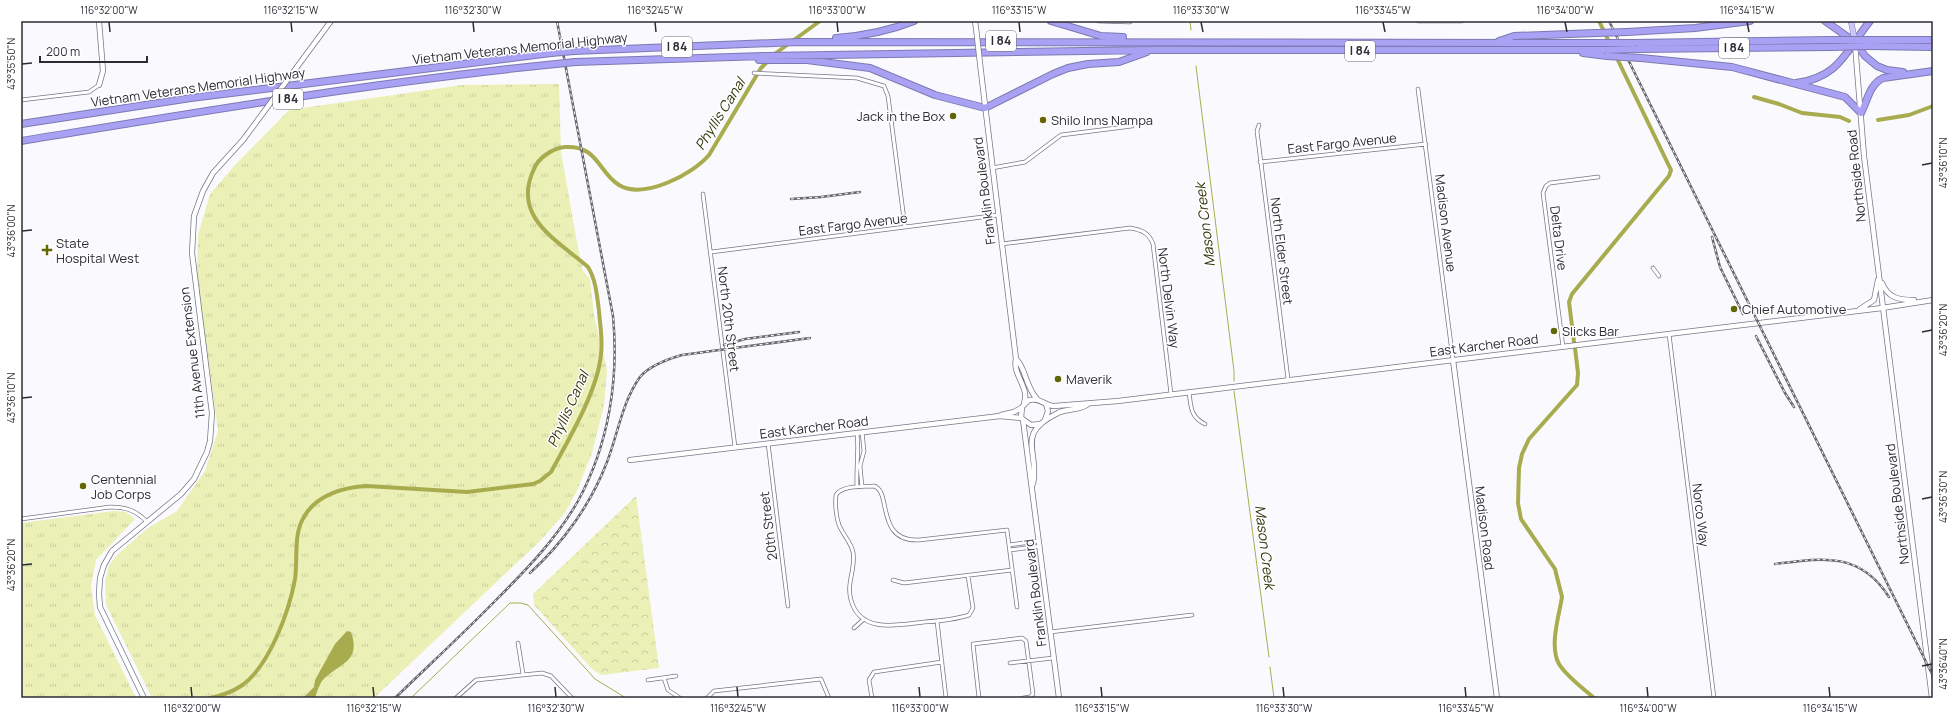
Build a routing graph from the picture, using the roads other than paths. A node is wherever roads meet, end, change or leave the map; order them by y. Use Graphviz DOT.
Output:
graph roads {
  1 [pos="99,21"];
  2 [pos="331,21"];
  3 [pos="914,21"];
  4 [pos="975,21"];
  5 [pos="1052,21"];
  6 [pos="1098,21"];
  7 [pos="1418,21"];
  8 [pos="1439,21"];
  9 [pos="1462,21"];
  10 [pos="1750,21"];
  11 [pos="1825,21"];
  12 [pos="1852,21"];
  13 [pos="1870,21"];
  14 [pos="1130,22"];
  15 [pos="1933,40"];
  16 [pos="1204,41"];
  17 [pos="798,42"];
  18 [pos="1854,42"];
  19 [pos="1492,43"];
  20 [pos="1831,43"];
  21 [pos="1867,43"];
  22 [pos="1933,47"];
  23 [pos="1152,50"];
  24 [pos="1567,50"];
  25 [pos="706,57"];
  26 [pos="781,58"];
  27 [pos="1933,71"];
  28 [pos="1916,73"];
  29 [pos="754,74"];
  30 [pos="1795,83"];
  31 [pos="99,85"];
  32 [pos="1418,89"];
  33 [pos="21,100"];
  34 [pos="985,108"];
  35 [pos="1861,113"];
  36 [pos="21,124"];
  37 [pos="1259,125"];
  38 [pos="1132,126"];
  39 [pos="21,141"];
  40 [pos="1426,144"];
  41 [pos="1260,162"];
  42 [pos="992,168"];
  43 [pos="1598,177"];
  44 [pos="703,194"];
  45 [pos="998,215"];
  46 [pos="905,227"];
  47 [pos="1002,244"];
  48 [pos="711,252"];
  49 [pos="1653,268"];
  50 [pos="1659,276"];
  51 [pos="1879,277"];
  52 [pos="1933,300"];
  53 [pos="1882,308"];
  54 [pos="1858,310"];
  55 [pos="1668,334"];
  56 [pos="1563,347"];
  57 [pos="1016,359"];
  58 [pos="1453,360"];
  59 [pos="1288,379"];
  60 [pos="1189,392"];
  61 [pos="1171,394"];
  62 [pos="1038,400"];
  63 [pos="1024,403"];
  64 [pos="1046,404"];
  65 [pos="1088,404"];
  66 [pos="1021,408"];
  67 [pos="1000,416"];
  68 [pos="1022,419"];
  69 [pos="1042,422"];
  70 [pos="1205,424"];
  71 [pos="860,433"];
  72 [pos="768,443"];
  73 [pos="735,447"];
  74 [pos="630,460"];
  75 [pos="1032,486"];
  76 [pos="857,487"];
  77 [pos="862,487"];
  78 [pos="21,519"];
  79 [pos="147,522"];
  80 [pos="1040,543"];
  81 [pos="1009,545"];
  82 [pos="1010,550"];
  83 [pos="1012,570"];
  84 [pos="968,576"];
  85 [pos="893,580"];
  86 [pos="788,606"];
  87 [pos="1017,607"];
  88 [pos="1192,615"];
  89 [pos="864,619"];
  90 [pos="937,621"];
  91 [pos="854,628"];
  92 [pos="1050,632"];
  93 [pos="518,643"];
  94 [pos="1053,658"];
  95 [pos="1028,660"];
  96 [pos="942,662"];
  97 [pos="1010,662"];
  98 [pos="523,674"];
  99 [pos="676,676"];
  100 [pos="664,678"];
  101 [pos="648,680"];
  102 [pos="144,698"];
  103 [pos="456,698"];
  104 [pos="572,698"];
  105 [pos="680,698"];
  106 [pos="706,698"];
  107 [pos="829,698"];
  108 [pos="872,698"];
  109 [pos="946,698"];
  110 [pos="979,698"];
  111 [pos="1023,698"];
  112 [pos="1059,698"];
  113 [pos="1497,698"];
  114 [pos="1714,698"];
  115 [pos="1932,698"];
  1 -- 31 [label="main road"];
  2 -- 79 [label="main road, 11th Avenue Extension, bridge"];
  3 -- 17 [label="highway"];
  4 -- 34 [label="main road, Franklin Boulevard, bridge"];
  5 -- 16 [label="highway"];
  6 -- 14 [label="street"];
  7 -- 8 [label="street"];
  8 -- 9 [label="street"];
  10 -- 19 [label="highway, bridge"];
  11 -- 18 [label="highway"];
  12 -- 18 [label="main road"];
  13 -- 18 [label="highway"];
  15 -- 21 [label="highway, I 84"];
  16 -- 17 [label="highway, Vietnam Veterans Memorial Highway / I 84"];
  16 -- 19 [label="highway, Vietnam Veterans Memorial Highway / I 84"];
  17 -- 36 [label="highway, Vietnam Veterans Memorial Highway / I 84, bridge"];
  18 -- 28 [label="highway"];
  18 -- 30 [label="highway"];
  18 -- 35 [label="main road, Northside Road"];
  19 -- 20 [label="highway, Vietnam Veterans Memorial Highway / I 84, bridge"];
  20 -- 21 [label="highway, I 84, bridge"];
  20 -- 24 [label="highway, I 84, bridge"];
  21 -- 22 [label="highway, I 84"];
  23 -- 24 [label="highway, I 84"];
  23 -- 26 [label="highway, I 84"];
  23 -- 34 [label="highway"];
  24 -- 30 [label="highway, bridge"];
  25 -- 26 [label="highway, I 84"];
  25 -- 26 [label="highway"];
  25 -- 39 [label="highway, Vietnam Veterans Memorial Highway / I 84, bridge"];
  26 -- 34 [label="highway"];
  27 -- 28 [label="highway"];
  28 -- 35 [label="highway"];
  29 -- 46 [label="street"];
  30 -- 35 [label="highway"];
  31 -- 33 [label="street"];
  32 -- 40 [label="street, Madison Avenue"];
  34 -- 42 [label="main road, Franklin Boulevard"];
  35 -- 51 [label="main road, Northside Road"];
  37 -- 41 [label="street, North Elder Street"];
  38 -- 42 [label="street"];
  40 -- 41 [label="street, East Fargo Avenue"];
  40 -- 58 [label="street, Madison Avenue"];
  41 -- 59 [label="street, North Elder Street"];
  42 -- 45 [label="main road, Franklin Boulevard"];
  43 -- 56 [label="street, Delta Drive"];
  44 -- 48 [label="street, North 20th Street"];
  45 -- 46 [label="street, East Fargo Avenue"];
  45 -- 47 [label="main road, Franklin Boulevard"];
  46 -- 48 [label="street, East Fargo Avenue"];
  47 -- 57 [label="main road, Franklin Boulevard"];
  47 -- 61 [label="street, North Delvin Way"];
  48 -- 73 [label="street, North 20th Street"];
  49 -- 50 [label="street"];
  51 -- 52 [label="main road"];
  51 -- 53 [label="main road, Northside Road"];
  51 -- 54 [label="main road"];
  52 -- 53 [label="main road, East Karcher Road"];
  53 -- 54 [label="main road, East Karcher Road"];
  53 -- 115 [label="main road, Northside Boulevard"];
  54 -- 55 [label="main road, East Karcher Road"];
  55 -- 56 [label="main road, East Karcher Road"];
  55 -- 114 [label="street, Norco Way"];
  56 -- 58 [label="main road, East Karcher Road"];
  57 -- 62 [label="main road, Franklin Boulevard"];
  57 -- 63 [label="main road, Franklin Boulevard"];
  58 -- 59 [label="main road, East Karcher Road"];
  58 -- 113 [label="main road, Madison Road"];
  59 -- 60 [label="main road, East Karcher Road"];
  60 -- 61 [label="main road, East Karcher Road"];
  60 -- 70 [label="street"];
  61 -- 65 [label="main road, East Karcher Road"];
  62 -- 63 [label="main road"];
  62 -- 64 [label="main road"];
  63 -- 66 [label="main road"];
  64 -- 65 [label="main road"];
  64 -- 69 [label="main road"];
  65 -- 69 [label="main road"];
  66 -- 67 [label="main road"];
  66 -- 68 [label="main road"];
  67 -- 68 [label="main road"];
  67 -- 71 [label="main road, East Karcher Road"];
  68 -- 69 [label="main road"];
  68 -- 75 [label="main road, Franklin Boulevard"];
  69 -- 75 [label="main road, Franklin Boulevard"];
  71 -- 72 [label="main road, East Karcher Road"];
  71 -- 76 [label="street"];
  71 -- 77 [label="street"];
  72 -- 73 [label="main road, East Karcher Road"];
  72 -- 86 [label="street, 20th Street"];
  73 -- 74 [label="main road, East Karcher Road"];
  75 -- 80 [label="main road, Franklin Boulevard"];
  76 -- 77 [label="street"];
  76 -- 89 [label="street"];
  77 -- 81 [label="street"];
  78 -- 79 [label="street"];
  79 -- 102 [label="main road, 11th Avenue Extension"];
  80 -- 81 [label="street"];
  80 -- 82 [label="street"];
  80 -- 92 [label="main road, Franklin Boulevard"];
  81 -- 82 [label="street"];
  82 -- 83 [label="street"];
  83 -- 84 [label="street"];
  83 -- 87 [label="street"];
  84 -- 85 [label="street"];
  84 -- 90 [label="street"];
  88 -- 92 [label="street"];
  89 -- 90 [label="street"];
  89 -- 91 [label="street"];
  90 -- 96 [label="street"];
  92 -- 94 [label="main road, Franklin Boulevard"];
  93 -- 98 [label="street"];
  94 -- 95 [label="street"];
  94 -- 112 [label="main road, Franklin Boulevard"];
  95 -- 97 [label="street"];
  95 -- 110 [label="street"];
  95 -- 111 [label="street"];
  96 -- 108 [label="street"];
  96 -- 109 [label="street"];
  98 -- 103 [label="street"];
  98 -- 104 [label="street"];
  99 -- 100 [label="street"];
  100 -- 101 [label="street"];
  100 -- 105 [label="street"];
  106 -- 107 [label="street"];
}
